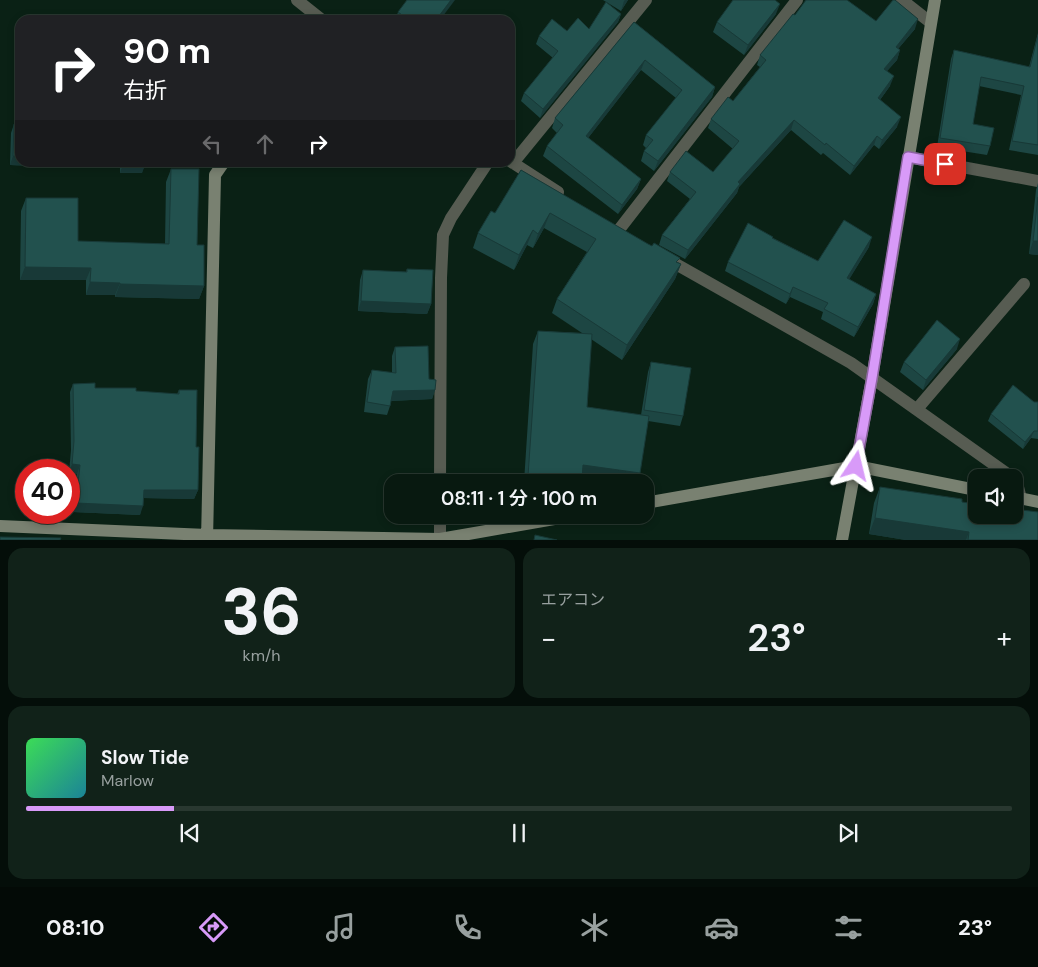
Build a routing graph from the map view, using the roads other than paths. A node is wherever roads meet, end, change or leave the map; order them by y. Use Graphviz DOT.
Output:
graph roads {
  1 [pos="297,0"];
  2 [pos="646,0"];
  3 [pos="797,0"];
  4 [pos="902,0"];
  5 [pos="934,0"];
  6 [pos="316,15"];
  7 [pos="930,22"];
  8 [pos="908,157"];
  9 [pos="515,158"];
  10 [pos="515,164"];
  11 [pos="221,167"];
  12 [pos="485,167"];
  13 [pos="1038,181"];
  14 [pos="570,200"];
  15 [pos="618,231"];
  16 [pos="652,250"];
  17 [pos="1024,284"];
  18 [pos="872,378"];
  19 [pos="917,409"];
  20 [pos="856,466"];
  21 [pos="1000,469"];
  22 [pos="440,474"];
  23 [pos="968,488"];
  24 [pos="1023,499"];
  25 [pos="654,501"];
  26 [pos="1038,502"];
  27 [pos="440,524"];
  28 [pos="526,524"];
  29 [pos="0,526"];
  30 [pos="207,537"];
  31 [pos="440,539"];
  32 [pos="842,540"];
  1 -- 6 [label="street"];
  2 -- 9 [label="street"];
  3 -- 15 [label="street"];
  4 -- 7 [label="street"];
  5 -- 7 [label="street"];
  7 -- 8 [label="street"];
  8 -- 13 [label="street"];
  8 -- 18 [label="street"];
  10 -- 14 [label="street"];
  11 -- 30 [label="street"];
  12 -- 22 [label="street"];
  16 -- 18 [label="street"];
  17 -- 19 [label="street"];
  18 -- 19 [label="street"];
  18 -- 20 [label="street"];
  19 -- 21 [label="street"];
  20 -- 23 [label="street"];
  20 -- 25 [label="street"];
  20 -- 32 [label="street"];
  24 -- 26 [label="street"];
  27 -- 31 [label="street"];
  28 -- 31 [label="street"];
  29 -- 30 [label="street"];
  30 -- 31 [label="street"];
}
